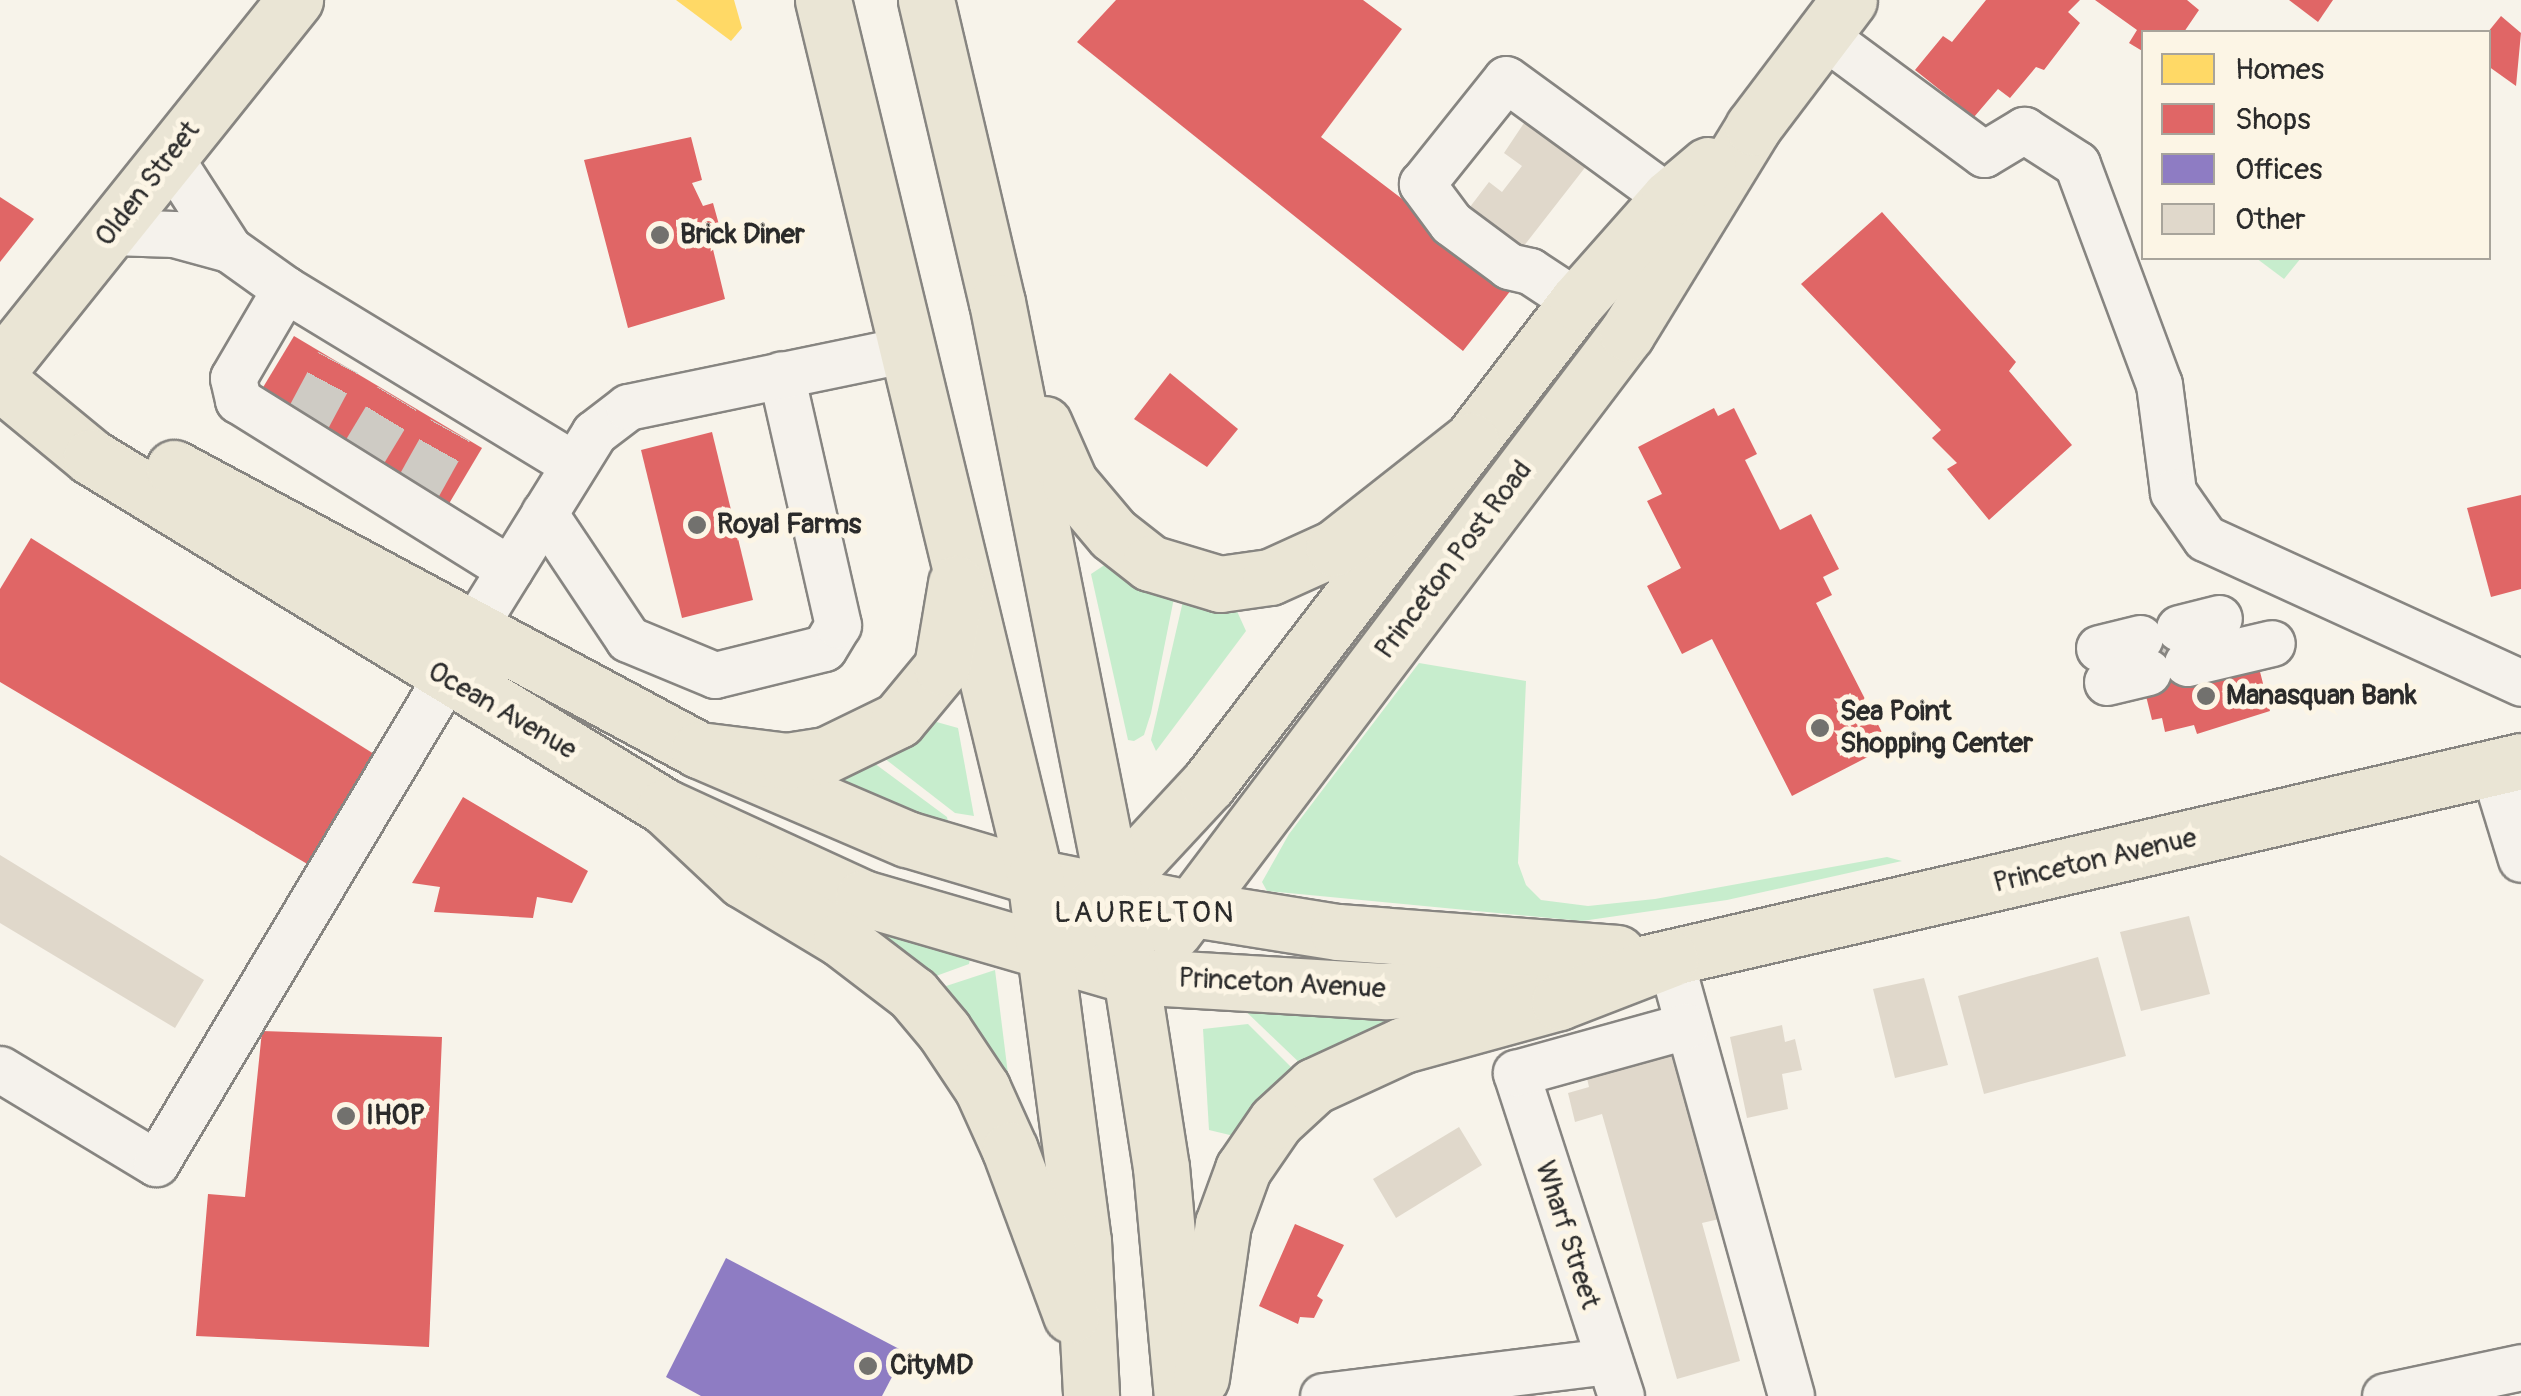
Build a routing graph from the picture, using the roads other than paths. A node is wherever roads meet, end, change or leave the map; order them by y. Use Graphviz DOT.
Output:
graph roads {
  1 [pos="296,0"];
  2 [pos="824,0"];
  3 [pos="926,0"];
  4 [pos="1836,17"];
  5 [pos="1753,127"];
  6 [pos="170,156"];
  7 [pos="1669,198"];
  8 [pos="112,232"];
  9 [pos="229,250"];
  10 [pos="285,289"];
  11 [pos="997,302"];
  12 [pos="1577,302"];
  13 [pos="909,349"];
  14 [pos="0,368"];
  15 [pos="780,374"];
  16 [pos="0,381"];
  17 [pos="1472,440"];
  18 [pos="574,465"];
  19 [pos="544,514"];
  20 [pos="958,550"];
  21 [pos="510,569"];
  22 [pos="472,630"];
  23 [pos="445,679"];
  24 [pos="2521,683"];
  25 [pos="698,750"];
  26 [pos="2507,764"];
  27 [pos="665,808"];
  28 [pos="2521,859"];
  29 [pos="1034,876"];
  30 [pos="1114,890"];
  31 [pos="1194,909"];
  32 [pos="1048,956"];
  33 [pos="1670,959"];
  34 [pos="1131,976"];
  35 [pos="1686,1026"];
  36 [pos="0,1069"];
  37 [pos="2521,1367"];
  38 [pos="1615,1378"];
  39 [pos="1091,1381"];
  40 [pos="1182,1396"];
  41 [pos="1198,1396"];
  42 [pos="1323,1396"];
  43 [pos="1791,1396"];
  44 [pos="2385,1396"];
  1 -- 6 [label="main road, Olden Street"];
  2 -- 13 [label="main road"];
  3 -- 11 [label="main road"];
  4 -- 5 [label="main road, Princeton Post Road"];
  4 -- 24 [label="street"];
  5 -- 7 [label="main road, Princeton Post Road"];
  5 -- 31 [label="main road, Princeton Post Road"];
  6 -- 8 [label="main road, Olden Street"];
  6 -- 9 [label="street"];
  7 -- 12 [label="main road, Princeton Post Road"];
  7 -- 12 [label="street"];
  8 -- 9 [label="street"];
  8 -- 14 [label="main road, Olden Street"];
  9 -- 10 [label="street"];
  10 -- 18 [label="street"];
  10 -- 21 [label="street"];
  11 -- 17 [label="main road"];
  11 -- 30 [label="main road"];
  12 -- 17 [label="main road, Princeton Post Road"];
  13 -- 15 [label="street"];
  13 -- 20 [label="main road"];
  15 -- 18 [label="street"];
  15 -- 19 [label="street"];
  16 -- 22 [label="main road, Ocean Avenue"];
  16 -- 23 [label="main road, Ocean Avenue"];
  17 -- 30 [label="main road, Princeton Post Road"];
  18 -- 19 [label="street"];
  19 -- 21 [label="street"];
  20 -- 25 [label="main road"];
  20 -- 29 [label="main road"];
  21 -- 22 [label="street"];
  22 -- 25 [label="main road, Ocean Avenue"];
  23 -- 27 [label="main road, Ocean Avenue"];
  23 -- 36 [label="street"];
  25 -- 29 [label="main road, Ocean Avenue"];
  26 -- 28 [label="street"];
  26 -- 33 [label="main road, Princeton Avenue"];
  27 -- 32 [label="main road, Ocean Avenue"];
  27 -- 39 [label="main road"];
  29 -- 30 [label="main road, Ocean Avenue"];
  29 -- 32 [label="main road"];
  30 -- 31 [label="main road, Princeton Avenue"];
  30 -- 32 [label="main road, Princeton Post Road"];
  30 -- 34 [label="main road"];
  31 -- 33 [label="main road, Princeton Avenue"];
  31 -- 34 [label="main road, Princeton Post Road"];
  32 -- 34 [label="main road, Princeton Avenue"];
  32 -- 39 [label="main road"];
  33 -- 34 [label="main road, Princeton Avenue"];
  33 -- 35 [label="street"];
  33 -- 41 [label="main road"];
  34 -- 40 [label="main road"];
  35 -- 38 [label="street, Wharf Street"];
  35 -- 43 [label="street"];
  37 -- 44 [label="street"];
  38 -- 42 [label="street"];
}
